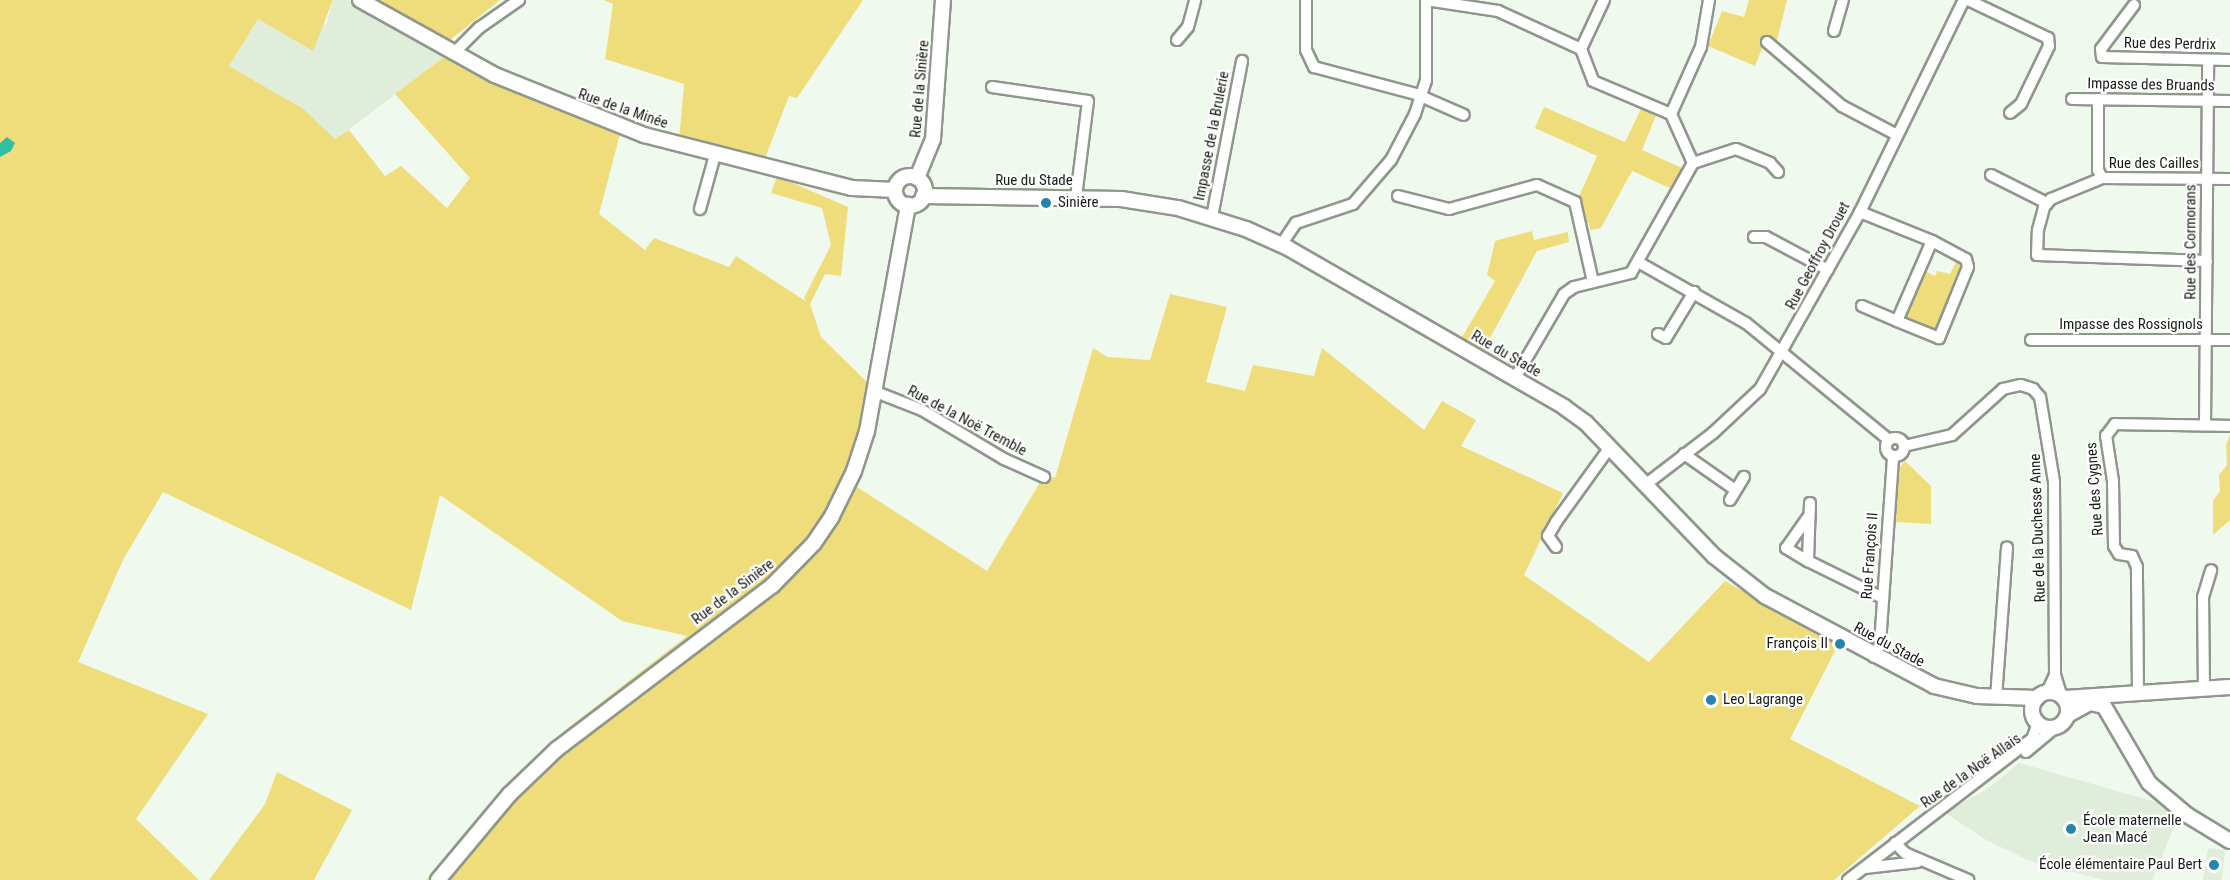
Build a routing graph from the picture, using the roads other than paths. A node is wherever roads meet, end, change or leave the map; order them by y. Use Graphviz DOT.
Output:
graph roads {
  1 [pos="360,0"];
  2 [pos="519,0"];
  3 [pos="943,0"];
  4 [pos="1195,0"];
  5 [pos="1306,0"];
  6 [pos="1426,0"];
  7 [pos="1604,0"];
  8 [pos="1709,0"];
  9 [pos="1843,0"];
  10 [pos="1966,0"];
  11 [pos="2134,5"];
  12 [pos="1834,31"];
  13 [pos="1177,40"];
  14 [pos="1767,42"];
  15 [pos="1581,49"];
  16 [pos="453,54"];
  17 [pos="2208,60"];
  18 [pos="2230,60"];
  19 [pos="1242,61"];
  20 [pos="992,87"];
  21 [pos="1422,97"];
  22 [pos="2072,99"];
  23 [pos="2098,99"];
  24 [pos="2230,100"];
  25 [pos="2208,101"];
  26 [pos="2010,113"];
  27 [pos="1671,114"];
  28 [pos="1464,115"];
  29 [pos="1897,135"];
  30 [pos="716,155"];
  31 [pos="1693,163"];
  32 [pos="1779,172"];
  33 [pos="1990,176"];
  34 [pos="917,178"];
  35 [pos="2102,178"];
  36 [pos="2207,178"];
  37 [pos="2230,179"];
  38 [pos="895,190"];
  39 [pos="923,196"];
  40 [pos="1398,196"];
  41 [pos="1076,197"];
  42 [pos="2047,203"];
  43 [pos="908,206"];
  44 [pos="700,209"];
  45 [pos="1860,212"];
  46 [pos="1212,217"];
  47 [pos="1754,237"];
  48 [pos="1932,241"];
  49 [pos="1281,245"];
  50 [pos="2207,261"];
  51 [pos="1638,262"];
  52 [pos="1828,270"];
  53 [pos="1593,282"];
  54 [pos="1694,292"];
  55 [pos="1862,306"];
  56 [pos="1897,321"];
  57 [pos="1658,334"];
  58 [pos="2031,340"];
  59 [pos="2206,340"];
  60 [pos="2230,340"];
  61 [pos="1782,352"];
  62 [pos="1515,378"];
  63 [pos="876,392"];
  64 [pos="2205,425"];
  65 [pos="2230,426"];
  66 [pos="1889,440"];
  67 [pos="1904,446"];
  68 [pos="1610,447"];
  69 [pos="1684,454"];
  70 [pos="1893,456"];
  71 [pos="1044,477"];
  72 [pos="1744,477"];
  73 [pos="1645,485"];
  74 [pos="1734,489"];
  75 [pos="1730,500"];
  76 [pos="1810,502"];
  77 [pos="1808,517"];
  78 [pos="1556,547"];
  79 [pos="2007,547"];
  80 [pos="1808,561"];
  81 [pos="2211,570"];
  82 [pos="1883,597"];
  83 [pos="1874,657"];
  84 [pos="2055,675"];
  85 [pos="2230,687"];
  86 [pos="2204,689"];
  87 [pos="2132,693"];
  88 [pos="2042,695"];
  89 [pos="2063,697"];
  90 [pos="1999,698"];
  91 [pos="2109,711"];
  92 [pos="2068,715"];
  93 [pos="2035,718"];
  94 [pos="2055,728"];
  95 [pos="1898,840"];
  96 [pos="2230,841"];
  97 [pos="1884,851"];
  98 [pos="1895,862"];
  99 [pos="1924,862"];
  100 [pos="1862,868"];
  101 [pos="438,880"];
  102 [pos="1848,880"];
  103 [pos="1968,880"];
  1 -- 16 [label="street, Rue de la Minée"];
  2 -- 16 [label="street"];
  3 -- 34 [label="street, Rue de la Sinière"];
  4 -- 13 [label="street"];
  5 -- 21 [label="street"];
  6 -- 15 [label="street"];
  6 -- 21 [label="street"];
  7 -- 15 [label="street"];
  8 -- 27 [label="street"];
  9 -- 12 [label="street"];
  10 -- 26 [label="street"];
  10 -- 29 [label="street, Rue Geoffroy Drouet"];
  11 -- 17 [label="street, Rue des Perdrix"];
  14 -- 29 [label="street"];
  15 -- 27 [label="street"];
  16 -- 30 [label="street, Rue de la Minée"];
  17 -- 18 [label="street, Rue des Perdrix"];
  17 -- 25 [label="street, Rue des Cormorans"];
  19 -- 46 [label="street, Impasse de la Brulerie"];
  20 -- 41 [label="street"];
  21 -- 28 [label="street"];
  21 -- 49 [label="street"];
  22 -- 23 [label="street, Impasse des Bruands"];
  23 -- 25 [label="street, Impasse des Bruands"];
  23 -- 35 [label="street"];
  24 -- 25 [label="street, Impasse des Bruands"];
  25 -- 36 [label="street, Rue des Cormorans"];
  27 -- 31 [label="street"];
  29 -- 45 [label="street, Rue Geoffroy Drouet"];
  30 -- 38 [label="street, Rue de la Minée"];
  30 -- 44 [label="street"];
  31 -- 32 [label="street"];
  31 -- 51 [label="street"];
  33 -- 42 [label="street"];
  34 -- 38 [label="street"];
  34 -- 39 [label="street"];
  35 -- 36 [label="street, Rue des Cailles"];
  35 -- 42 [label="street, Rue des Cailles"];
  36 -- 37 [label="street, Rue des Cailles"];
  36 -- 50 [label="street, Rue des Cormorans"];
  38 -- 43 [label="street"];
  39 -- 41 [label="street, Rue du Stade"];
  39 -- 43 [label="street"];
  40 -- 53 [label="street"];
  41 -- 46 [label="street, Rue du Stade"];
  42 -- 50 [label="street"];
  43 -- 63 [label="street, Rue de la Sinière"];
  45 -- 48 [label="street"];
  45 -- 52 [label="street, Rue Geoffroy Drouet"];
  46 -- 49 [label="street, Rue du Stade"];
  47 -- 52 [label="street"];
  48 -- 56 [label="street"];
  48 -- 56 [label="street"];
  49 -- 62 [label="street, Rue du Stade"];
  50 -- 59 [label="street, Rue des Cormorans"];
  51 -- 53 [label="street"];
  51 -- 54 [label="street"];
  52 -- 61 [label="street, Rue Geoffroy Drouet"];
  53 -- 62 [label="street"];
  54 -- 57 [label="street"];
  54 -- 61 [label="street"];
  55 -- 56 [label="street"];
  58 -- 59 [label="street, Impasse des Rossignols"];
  59 -- 60 [label="street, Impasse des Rossignols"];
  59 -- 64 [label="street, Rue des Cormorans"];
  61 -- 66 [label="street"];
  61 -- 69 [label="street, Rue Geoffroy Drouet"];
  62 -- 68 [label="street, Rue du Stade"];
  63 -- 71 [label="street, Rue de la Noë Tremble"];
  63 -- 101 [label="street, Rue de la Sinière"];
  64 -- 65 [label="street, Rue des Cygnes"];
  64 -- 87 [label="street, Rue des Cygnes"];
  66 -- 67 [label="street"];
  66 -- 70 [label="street"];
  67 -- 70 [label="street"];
  67 -- 84 [label="street, Rue de la Duchesse Anne"];
  68 -- 73 [label="street, Rue du Stade"];
  68 -- 78 [label="street"];
  69 -- 73 [label="street, Rue Geoffroy Drouet"];
  69 -- 74 [label="street"];
  70 -- 82 [label="street, Rue François II"];
  72 -- 74 [label="street"];
  73 -- 83 [label="street, Rue du Stade"];
  74 -- 75 [label="street"];
  76 -- 77 [label="street"];
  77 -- 80 [label="street"];
  77 -- 80 [label="street"];
  79 -- 90 [label="street"];
  80 -- 82 [label="street"];
  81 -- 86 [label="street"];
  82 -- 83 [label="street, Rue François II"];
  83 -- 90 [label="street, Rue du Stade"];
  84 -- 88 [label="street, Rue de la Duchesse Anne"];
  84 -- 89 [label="street, Rue de la Duchesse Anne"];
  85 -- 86 [label="street"];
  86 -- 87 [label="street"];
  87 -- 89 [label="street"];
  87 -- 91 [label="street"];
  88 -- 89 [label="street, Rue du Stade"];
  88 -- 90 [label="street, Rue du Stade"];
  88 -- 93 [label="street"];
  89 -- 92 [label="street"];
  90 -- 93 [label="street, Rue du Stade"];
  91 -- 92 [label="street"];
  91 -- 96 [label="street"];
  92 -- 94 [label="street"];
  93 -- 94 [label="street, Rue du Stade"];
  93 -- 95 [label="street, Rue de la Noë Allais"];
  94 -- 95 [label="street, Rue de la Noë Allais"];
  95 -- 97 [label="street, Rue de la Noë Allais"];
  95 -- 99 [label="street"];
  97 -- 98 [label="street"];
  97 -- 100 [label="street, Rue de la Noë Allais"];
  98 -- 99 [label="street"];
  98 -- 100 [label="street"];
  99 -- 103 [label="street"];
  100 -- 102 [label="street, Rue de la Noë Allais"];
}
